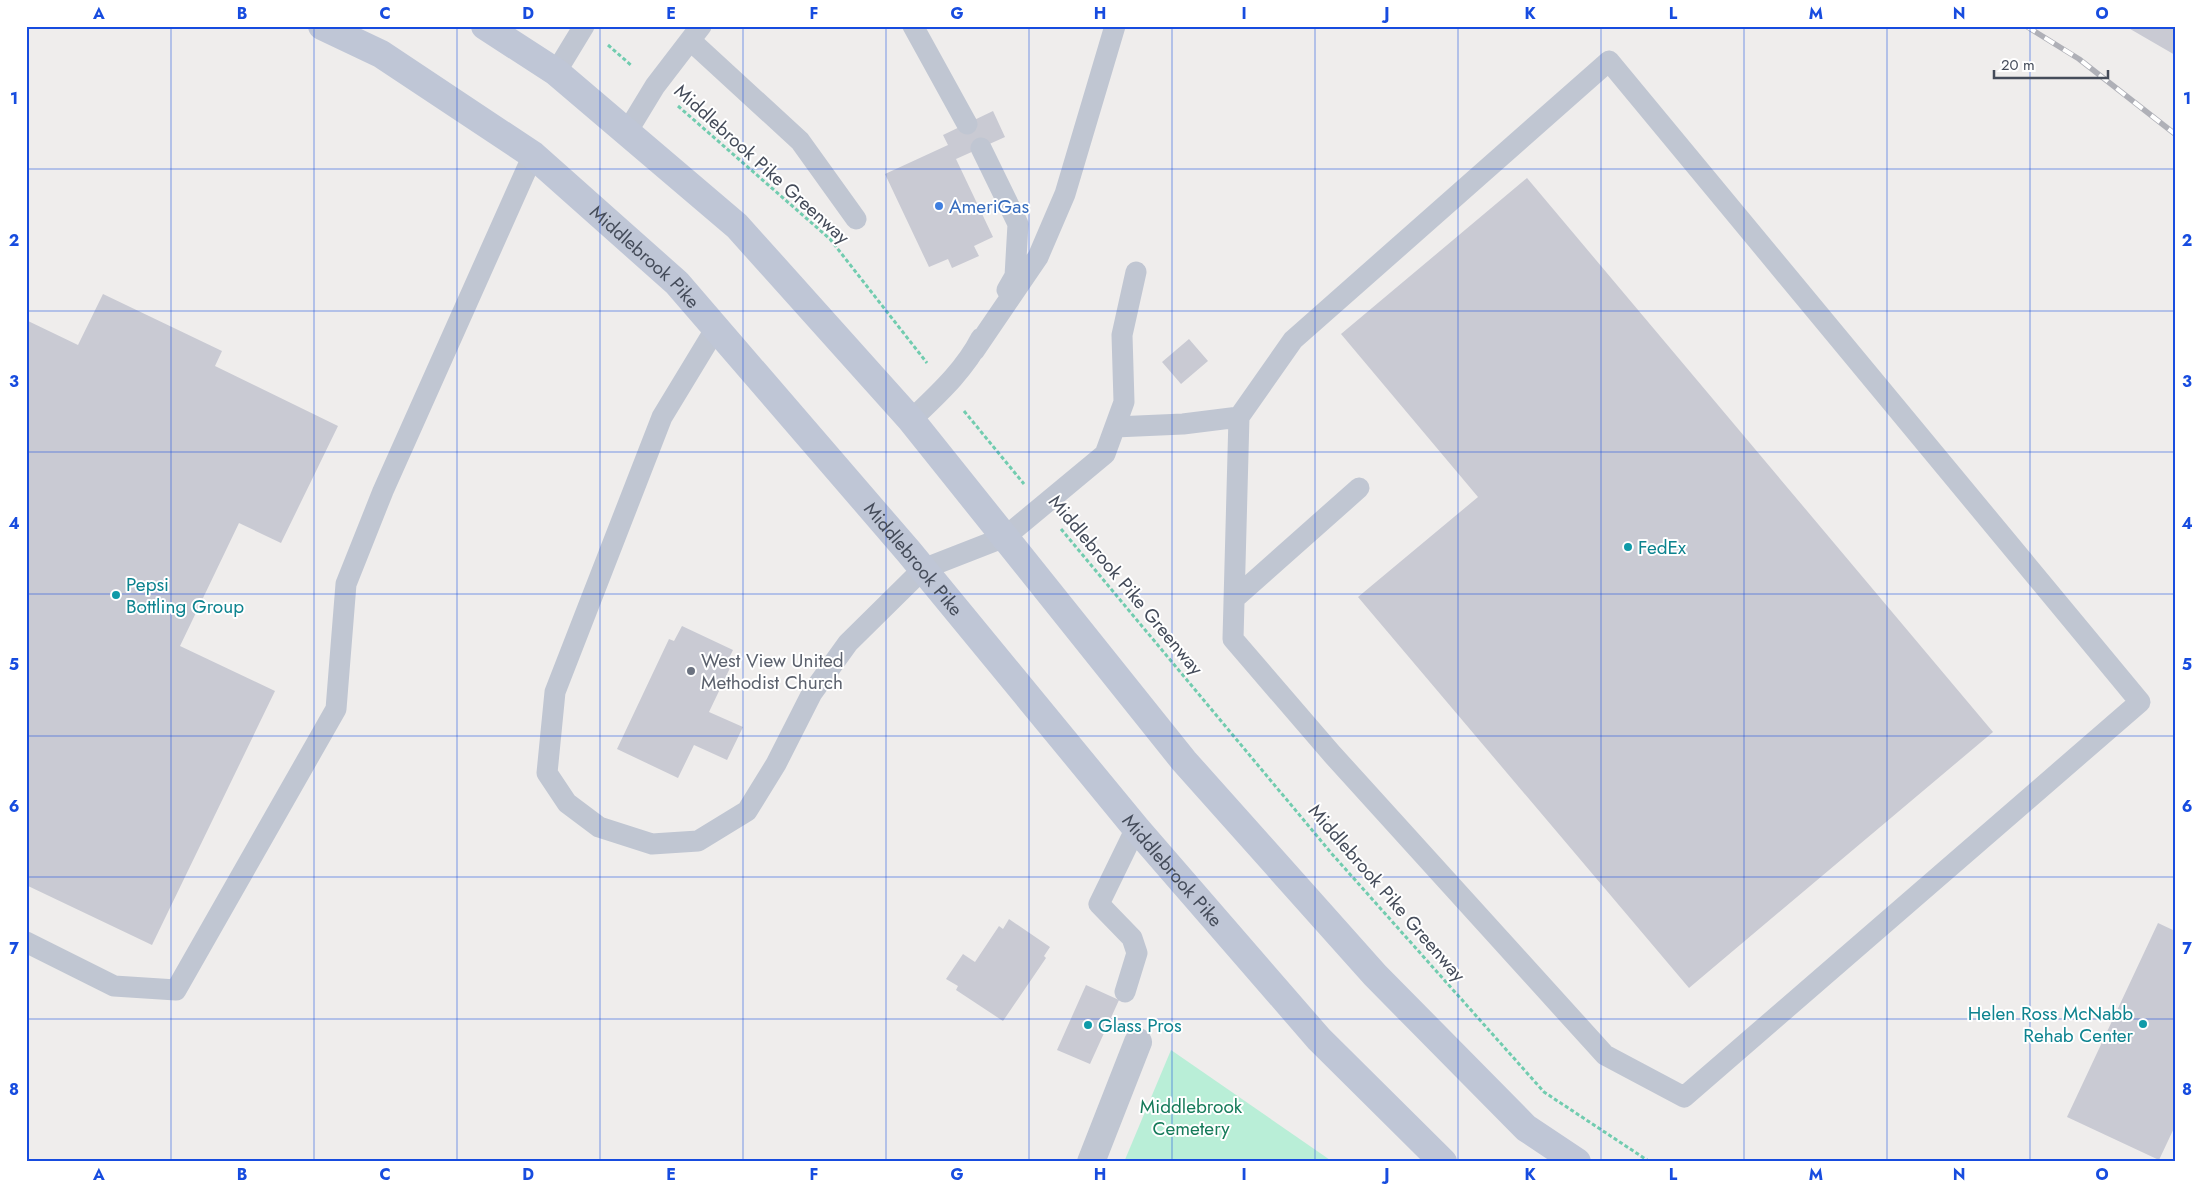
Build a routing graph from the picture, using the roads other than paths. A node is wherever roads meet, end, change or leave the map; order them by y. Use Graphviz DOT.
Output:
graph roads {
  1 [pos="322,26"];
  2 [pos="485,26"];
  3 [pos="914,26"];
  4 [pos="1115,26"];
  5 [pos="583,27"];
  6 [pos="695,33"];
  7 [pos="556,72"];
  8 [pos="967,124"];
  9 [pos="627,132"];
  10 [pos="982,148"];
  11 [pos="533,155"];
  12 [pos="856,219"];
  13 [pos="1136,272"];
  14 [pos="716,328"];
  15 [pos="974,351"];
  16 [pos="1239,417"];
  17 [pos="911,420"];
  18 [pos="1115,427"];
  19 [pos="1359,488"];
  20 [pos="1005,537"];
  21 [pos="923,569"];
  22 [pos="1234,598"];
  23 [pos="1136,828"];
  24 [pos="26,942"];
  25 [pos="1125,992"];
  26 [pos="1138,1042"];
  27 [pos="1091,1162"];
  28 [pos="1443,1162"];
  29 [pos="1577,1162"];
  1 -- 11 [label="main road, Middlebrook Pike"];
  2 -- 7 [label="main road"];
  3 -- 8 [label="lane"];
  4 -- 15 [label="lane"];
  5 -- 7 [label="lane"];
  6 -- 9 [label="lane"];
  6 -- 12 [label="lane"];
  7 -- 9 [label="main road"];
  9 -- 17 [label="main road"];
  10 -- 15 [label="lane"];
  11 -- 14 [label="main road, Middlebrook Pike"];
  11 -- 24 [label="lane"];
  13 -- 18 [label="lane"];
  14 -- 21 [label="main road, Middlebrook Pike"];
  14 -- 21 [label="lane"];
  15 -- 17 [label="lane"];
  16 -- 18 [label="lane"];
  16 -- 22 [label="lane"];
  16 -- 22 [label="lane"];
  17 -- 20 [label="main road"];
  18 -- 20 [label="lane"];
  19 -- 22 [label="lane"];
  20 -- 21 [label="lane"];
  20 -- 29 [label="main road"];
  21 -- 23 [label="main road, Middlebrook Pike"];
  23 -- 25 [label="lane"];
  23 -- 28 [label="main road, Middlebrook Pike"];
  26 -- 27 [label="street"];
}
